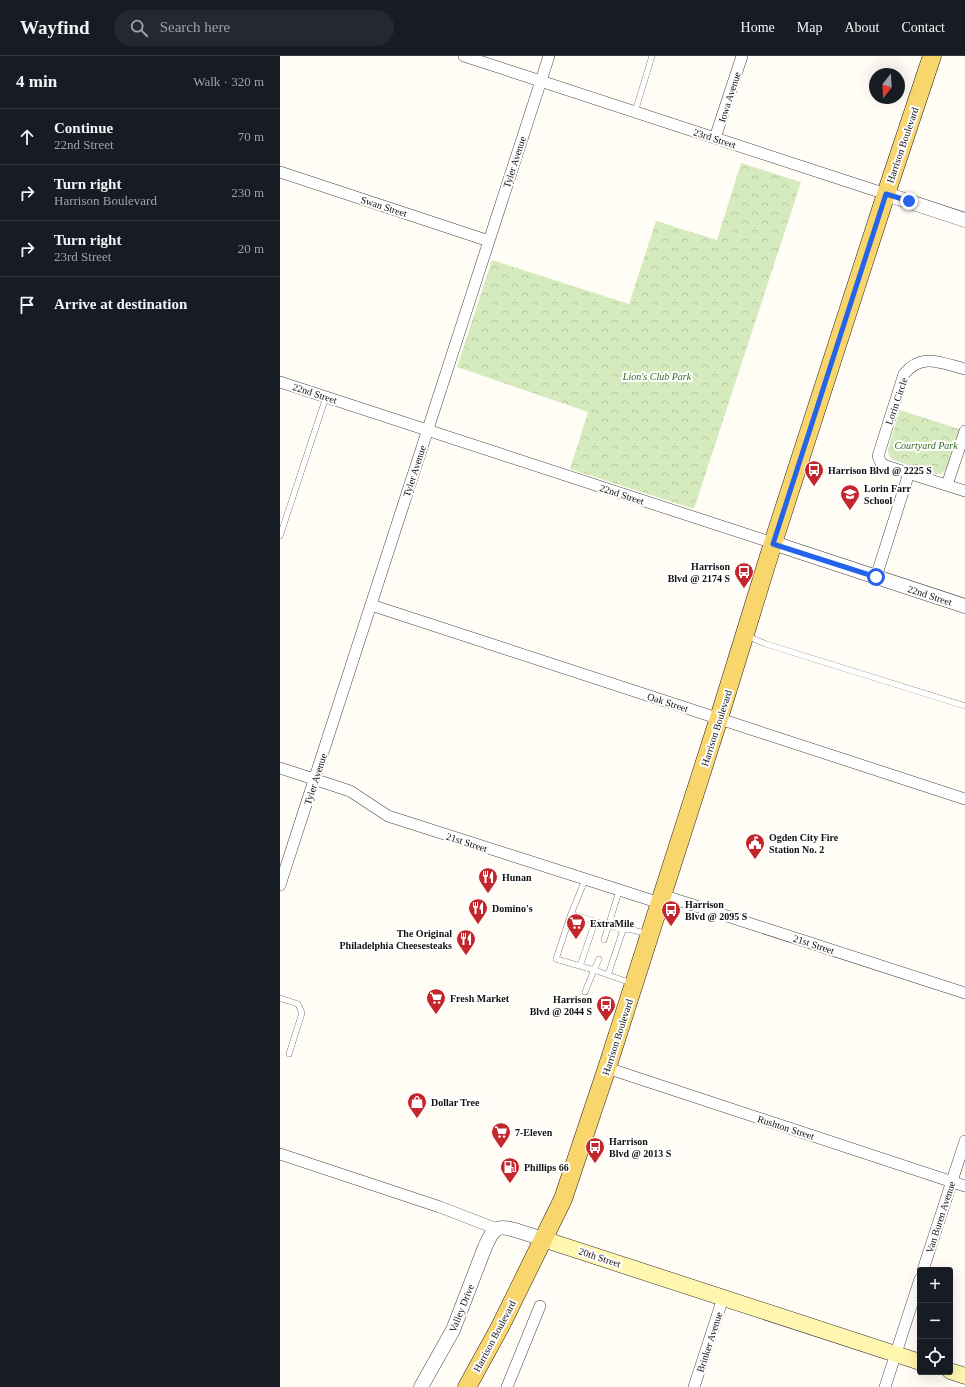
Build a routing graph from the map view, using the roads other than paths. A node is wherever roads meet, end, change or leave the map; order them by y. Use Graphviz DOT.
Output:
graph roads {
  1 [pos="464,56"];
  2 [pos="549,56"];
  3 [pos="652,56"];
  4 [pos="742,56"];
  5 [pos="932,56"];
  6 [pos="541,81"];
  7 [pos="635,112"];
  8 [pos="715,138"];
  9 [pos="280,172"];
  10 [pos="886,194"];
  11 [pos="965,220"];
  12 [pos="489,241"];
  13 [pos="965,370"];
  14 [pos="280,382"];
  15 [pos="326,397"];
  16 [pos="427,430"];
  17 [pos="965,431"];
  18 [pos="909,473"];
  19 [pos="947,485"];
  20 [pos="965,491"];
  21 [pos="280,536"];
  22 [pos="773,544"];
  23 [pos="876,577"];
  24 [pos="371,605"];
  25 [pos="965,606"];
  26 [pos="745,635"];
  27 [pos="965,706"];
  28 [pos="720,718"];
  29 [pos="280,768"];
  30 [pos="315,780"];
  31 [pos="965,799"];
  32 [pos="585,880"];
  33 [pos="280,885"];
  34 [pos="619,891"];
  35 [pos="661,899"];
  36 [pos="571,914"];
  37 [pos="595,922"];
  38 [pos="609,926"];
  39 [pos="623,930"];
  40 [pos="650,934"];
  41 [pos="604,940"];
  42 [pos="599,959"];
  43 [pos="580,966"];
  44 [pos="594,970"];
  45 [pos="608,975"];
  46 [pos="634,984"];
  47 [pos="585,992"];
  48 [pos="965,993"];
  49 [pos="280,998"];
  50 [pos="289,1054"];
  51 [pos="607,1068"];
  52 [pos="965,1141"];
  53 [pos="280,1154"];
  54 [pos="952,1182"];
  55 [pos="965,1186"];
  56 [pos="497,1229"];
  57 [pos="543,1239"];
  58 [pos="924,1267"];
  59 [pos="917,1288"];
  60 [pos="723,1298"];
  61 [pos="540,1306"];
  62 [pos="896,1354"];
  63 [pos="917,1361"];
  64 [pos="953,1372"];
  65 [pos="965,1376"];
  66 [pos="421,1387"];
  67 [pos="467,1387"];
  68 [pos="507,1387"];
  69 [pos="694,1387"];
  70 [pos="885,1387"];
  1 -- 6 [label="street, 23rd Street"];
  2 -- 6 [label="street, Tyler Avenue"];
  3 -- 7 [label="lane"];
  4 -- 8 [label="street, Iowa Avenue"];
  5 -- 10 [label="main road, Harrison Boulevard"];
  6 -- 7 [label="street, 23rd Street"];
  6 -- 12 [label="street, Tyler Avenue"];
  7 -- 8 [label="street, 23rd Street"];
  8 -- 10 [label="street, 23rd Street"];
  9 -- 12 [label="street, Swan Street"];
  10 -- 11 [label="street, 23rd Street"];
  10 -- 22 [label="main road, Harrison Boulevard"];
  12 -- 16 [label="street, Tyler Avenue"];
  13 -- 18 [label="street, Lorin Circle"];
  14 -- 15 [label="street, 22nd Street"];
  15 -- 16 [label="street, 22nd Street"];
  15 -- 21 [label="lane"];
  16 -- 22 [label="street, 22nd Street"];
  16 -- 24 [label="street, Tyler Avenue"];
  17 -- 19 [label="street"];
  18 -- 19 [label="street, Lorin Circle"];
  18 -- 23 [label="street"];
  19 -- 20 [label="street, Lorin Circle"];
  22 -- 23 [label="street, 22nd Street"];
  22 -- 26 [label="main road, Harrison Boulevard"];
  23 -- 25 [label="street, 22nd Street"];
  24 -- 28 [label="street, Oak Street"];
  24 -- 30 [label="street, Tyler Avenue"];
  26 -- 27 [label="lane"];
  26 -- 28 [label="main road, Harrison Boulevard"];
  28 -- 31 [label="street, Oak Street"];
  28 -- 35 [label="main road, Harrison Boulevard"];
  29 -- 30 [label="street, 21st Street"];
  30 -- 32 [label="street, 21st Street"];
  30 -- 33 [label="street, Tyler Avenue"];
  32 -- 34 [label="street, 21st Street"];
  32 -- 36 [label="lane"];
  34 -- 35 [label="street, 21st Street"];
  34 -- 38 [label="lane"];
  35 -- 40 [label="main road, Harrison Boulevard"];
  35 -- 48 [label="street, 21st Street"];
  36 -- 37 [label="lane"];
  36 -- 43 [label="lane"];
  37 -- 38 [label="lane"];
  37 -- 43 [label="lane"];
  38 -- 39 [label="lane"];
  38 -- 41 [label="lane"];
  39 -- 40 [label="lane"];
  39 -- 45 [label="lane"];
  40 -- 46 [label="main road, Harrison Boulevard"];
  42 -- 44 [label="lane"];
  43 -- 44 [label="lane"];
  44 -- 45 [label="lane"];
  44 -- 47 [label="lane"];
  45 -- 46 [label="lane"];
  46 -- 51 [label="main road, Harrison Boulevard"];
  49 -- 50 [label="lane"];
  51 -- 54 [label="street, Rushton Street"];
  51 -- 57 [label="main road, Harrison Boulevard"];
  52 -- 54 [label="street, Van Buren Avenue"];
  53 -- 56 [label="street, 20th Street"];
  54 -- 55 [label="street, Rushton Street"];
  54 -- 58 [label="street, Van Buren Avenue"];
  56 -- 57 [label="street, 20th Street"];
  56 -- 66 [label="street, Valley Drive"];
  57 -- 60 [label="main road, 20th Street"];
  57 -- 67 [label="main road, Harrison Boulevard"];
  59 -- 62 [label="street"];
  60 -- 62 [label="main road, 20th Street"];
  60 -- 69 [label="street, Brinker Avenue"];
  61 -- 68 [label="street"];
  62 -- 63 [label="main road, 20th Street"];
  62 -- 70 [label="street"];
  64 -- 65 [label="main road"];
}
